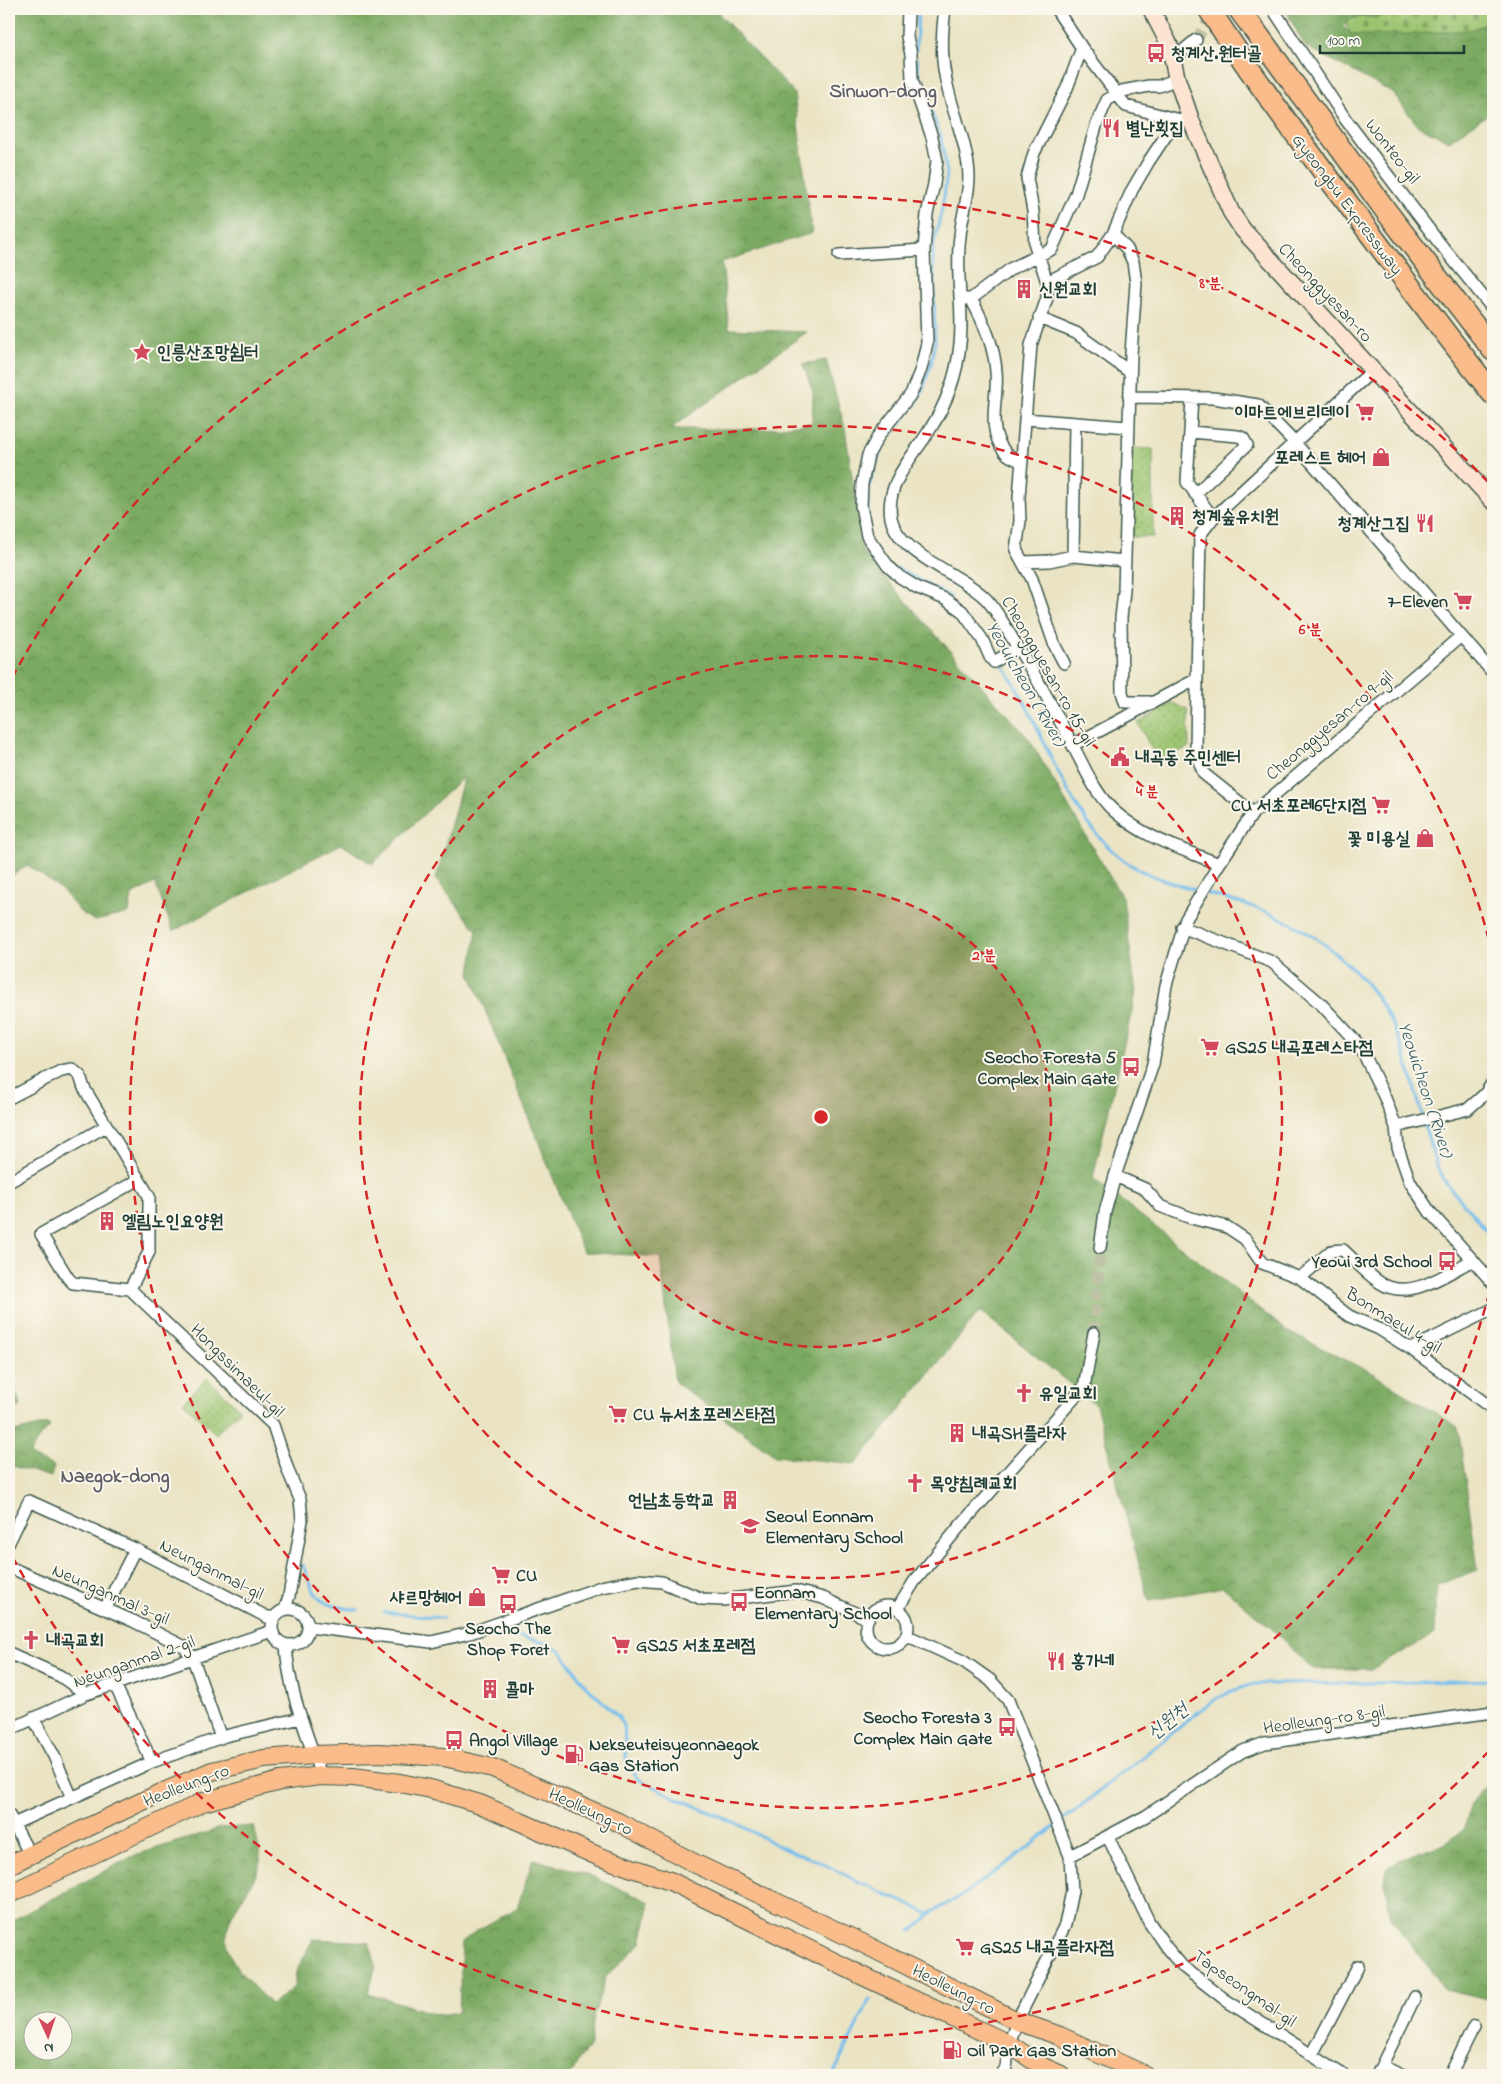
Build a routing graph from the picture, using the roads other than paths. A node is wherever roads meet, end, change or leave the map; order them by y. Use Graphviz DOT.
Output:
graph roads {
  1 [pos="908,9"];
  2 [pos="945,9"];
  3 [pos="1056,9"];
  4 [pos="1151,9"];
  5 [pos="1208,9"];
  6 [pos="1239,9"];
  7 [pos="1273,9"];
  8 [pos="1196,40"];
  9 [pos="1082,48"];
  10 [pos="1172,60"];
  11 [pos="1177,79"];
  12 [pos="1116,94"];
  13 [pos="1184,121"];
  14 [pos="1113,234"];
  15 [pos="924,250"];
  16 [pos="839,255"];
  17 [pos="1039,257"];
  18 [pos="1047,282"];
  19 [pos="966,299"];
  20 [pos="1493,309"];
  21 [pos="1039,318"];
  22 [pos="1493,350"];
  23 [pos="1372,371"];
  24 [pos="1130,372"];
  25 [pos="1493,394"];
  26 [pos="1129,397"];
  27 [pos="1192,398"];
  28 [pos="1025,419"];
  29 [pos="1075,423"];
  30 [pos="1128,427"];
  31 [pos="1190,432"];
  32 [pos="1294,443"];
  33 [pos="1022,462"];
  34 [pos="1195,494"];
  35 [pos="1493,502"];
  36 [pos="1213,518"];
  37 [pos="1073,556"];
  38 [pos="1124,561"];
  39 [pos="1023,562"];
  40 [pos="1460,636"];
  41 [pos="1018,648"];
  42 [pos="1064,663"];
  43 [pos="1493,673"];
  44 [pos="1197,679"];
  45 [pos="1150,702"];
  46 [pos="1073,745"];
  47 [pos="1253,813"];
  48 [pos="1217,867"];
  49 [pos="1184,923"];
  50 [pos="1493,1082"];
  51 [pos="9,1098"];
  52 [pos="106,1126"];
  53 [pos="1401,1126"];
  54 [pos="1115,1176"];
  55 [pos="138,1180"];
  56 [pos="9,1182"];
  57 [pos="1100,1248"];
  58 [pos="1472,1260"];
  59 [pos="1300,1278"];
  60 [pos="1493,1282"];
  61 [pos="130,1289"];
  62 [pos="1493,1309"];
  63 [pos="1094,1333"];
  64 [pos="1411,1349"];
  65 [pos="1493,1409"];
  66 [pos="9,1542"];
  67 [pos="134,1549"];
  68 [pos="9,1567"];
  69 [pos="898,1608"];
  70 [pos="105,1609"];
  71 [pos="285,1609"];
  72 [pos="274,1618"];
  73 [pos="868,1619"];
  74 [pos="309,1627"];
  75 [pos="272,1630"];
  76 [pos="908,1636"];
  77 [pos="286,1644"];
  78 [pos="9,1653"];
  79 [pos="193,1659"];
  80 [pos="115,1684"];
  81 [pos="86,1694"];
  82 [pos="1493,1712"];
  83 [pos="33,1718"];
  84 [pos="301,1718"];
  85 [pos="9,1730"];
  86 [pos="221,1738"];
  87 [pos="314,1754"];
  88 [pos="152,1762"];
  89 [pos="321,1776"];
  90 [pos="72,1798"];
  91 [pos="10,1822"];
  92 [pos="1108,1837"];
  93 [pos="30,1854"];
  94 [pos="1070,1856"];
  95 [pos="9,1865"];
  96 [pos="9,1894"];
  97 [pos="1358,1966"];
  98 [pos="1415,1997"];
  99 [pos="1017,2021"];
  100 [pos="1474,2026"];
  101 [pos="1009,2044"];
  102 [pos="1312,2055"];
  103 [pos="1380,2071"];
  104 [pos="1005,2074"];
  105 [pos="1061,2075"];
  106 [pos="1145,2075"];
  107 [pos="1343,2075"];
  108 [pos="1401,2075"];
  109 [pos="1450,2075"];
  1 -- 15 [label="street"];
  2 -- 19 [label="street, Cheonggyesan-ro 15-gil"];
  3 -- 9 [label="street"];
  4 -- 10 [label="street, Cheonggyesan-ro"];
  5 -- 25 [label="highway, Gyeongbu Expressway"];
  6 -- 22 [label="highway, Gyeongbu Expressway"];
  7 -- 20 [label="street, Wonteo-gil"];
  8 -- 10 [label="street"];
  9 -- 12 [label="street"];
  9 -- 17 [label="street"];
  10 -- 11 [label="street, Cheonggyesan-ro"];
  11 -- 12 [label="street"];
  11 -- 13 [label="street, Cheonggyesan-ro"];
  12 -- 13 [label="street"];
  12 -- 17 [label="street"];
  13 -- 14 [label="street"];
  13 -- 23 [label="street, Cheonggyesan-ro"];
  14 -- 18 [label="street"];
  14 -- 24 [label="street"];
  15 -- 16 [label="street"];
  15 -- 41 [label="street"];
  17 -- 18 [label="street"];
  17 -- 19 [label="street"];
  18 -- 21 [label="street"];
  19 -- 33 [label="street"];
  19 -- 41 [label="street, Cheonggyesan-ro 15-gil"];
  21 -- 24 [label="street"];
  21 -- 28 [label="street"];
  23 -- 32 [label="street"];
  23 -- 35 [label="street, Cheonggyesan-ro"];
  24 -- 26 [label="street"];
  26 -- 27 [label="street"];
  26 -- 30 [label="street"];
  27 -- 31 [label="street"];
  27 -- 32 [label="street"];
  28 -- 29 [label="street"];
  28 -- 33 [label="street"];
  29 -- 30 [label="street"];
  29 -- 37 [label="street"];
  30 -- 38 [label="street"];
  31 -- 34 [label="street"];
  31 -- 34 [label="street"];
  32 -- 36 [label="street"];
  32 -- 40 [label="street"];
  33 -- 39 [label="street"];
  34 -- 36 [label="street"];
  36 -- 44 [label="street"];
  37 -- 38 [label="street"];
  37 -- 39 [label="street"];
  38 -- 45 [label="street"];
  39 -- 42 [label="street"];
  40 -- 43 [label="street"];
  40 -- 47 [label="street, Cheonggyesan-ro 9-gil"];
  41 -- 46 [label="street, Cheonggyesan-ro 15-gil"];
  44 -- 45 [label="street"];
  44 -- 47 [label="street"];
  45 -- 46 [label="street"];
  46 -- 48 [label="street, Cheonggyesan-ro 15-gil"];
  47 -- 48 [label="street, Cheonggyesan-ro 9-gil"];
  48 -- 49 [label="street, Cheonggyesan-ro 9-gil"];
  49 -- 53 [label="street"];
  49 -- 54 [label="street, Cheonggyesan-ro 9-gil"];
  50 -- 53 [label="street"];
  51 -- 52 [label="street"];
  52 -- 55 [label="street"];
  52 -- 56 [label="street"];
  53 -- 58 [label="street"];
  54 -- 57 [label="street, Cheonggyesan-ro 9-gil"];
  54 -- 59 [label="street"];
  55 -- 61 [label="street"];
  55 -- 61 [label="street"];
  58 -- 59 [label="street"];
  58 -- 60 [label="street"];
  59 -- 64 [label="street, Bonmaeul 4-gil"];
  61 -- 71 [label="street, Hongssimaeul-gil"];
  62 -- 64 [label="street"];
  63 -- 69 [label="street"];
  64 -- 65 [label="street, Bonmaeul 4-gil"];
  66 -- 67 [label="street, Neunganmal-gil"];
  67 -- 70 [label="street, Neunganmal-gil"];
  67 -- 72 [label="street, Neunganmal-gil"];
  68 -- 70 [label="street, Neunganmal 3-gil"];
  69 -- 73 [label="street"];
  69 -- 76 [label="street"];
  70 -- 79 [label="street, Neunganmal 3-gil"];
  71 -- 72 [label="street"];
  71 -- 74 [label="street"];
  72 -- 75 [label="street"];
  73 -- 74 [label="street"];
  73 -- 76 [label="street"];
  74 -- 77 [label="street"];
  75 -- 77 [label="street"];
  75 -- 79 [label="street, Neunganmal 2-gil"];
  76 -- 94 [label="street"];
  77 -- 84 [label="street"];
  78 -- 81 [label="street"];
  79 -- 80 [label="street, Neunganmal 2-gil"];
  79 -- 86 [label="street"];
  80 -- 81 [label="street, Neunganmal 2-gil"];
  80 -- 88 [label="street"];
  81 -- 83 [label="street, Neunganmal 2-gil"];
  82 -- 92 [label="street, Heolleung-ro 8-gil"];
  83 -- 85 [label="street, Neunganmal 2-gil"];
  83 -- 90 [label="street"];
  84 -- 86 [label="street"];
  84 -- 87 [label="street"];
  86 -- 88 [label="street"];
  87 -- 89 [label="street"];
  87 -- 93 [label="main road, Heolleung-ro"];
  87 -- 99 [label="main road, Heolleung-ro"];
  88 -- 90 [label="street"];
  89 -- 96 [label="main road, Heolleung-ro"];
  89 -- 101 [label="main road, Heolleung-ro"];
  90 -- 91 [label="street"];
  91 -- 93 [label="street"];
  92 -- 94 [label="street, Heolleung-ro 8-gil"];
  92 -- 102 [label="street, Tapseongmal-gil"];
  93 -- 95 [label="main road, Heolleung-ro"];
  94 -- 99 [label="street"];
  97 -- 102 [label="street"];
  98 -- 103 [label="street"];
  99 -- 101 [label="street"];
  99 -- 106 [label="main road, Heolleung-ro"];
  100 -- 109 [label="street"];
  101 -- 104 [label="street"];
  101 -- 105 [label="main road, Heolleung-ro"];
  102 -- 107 [label="street, Tapseongmal-gil"];
  103 -- 108 [label="street"];
}
